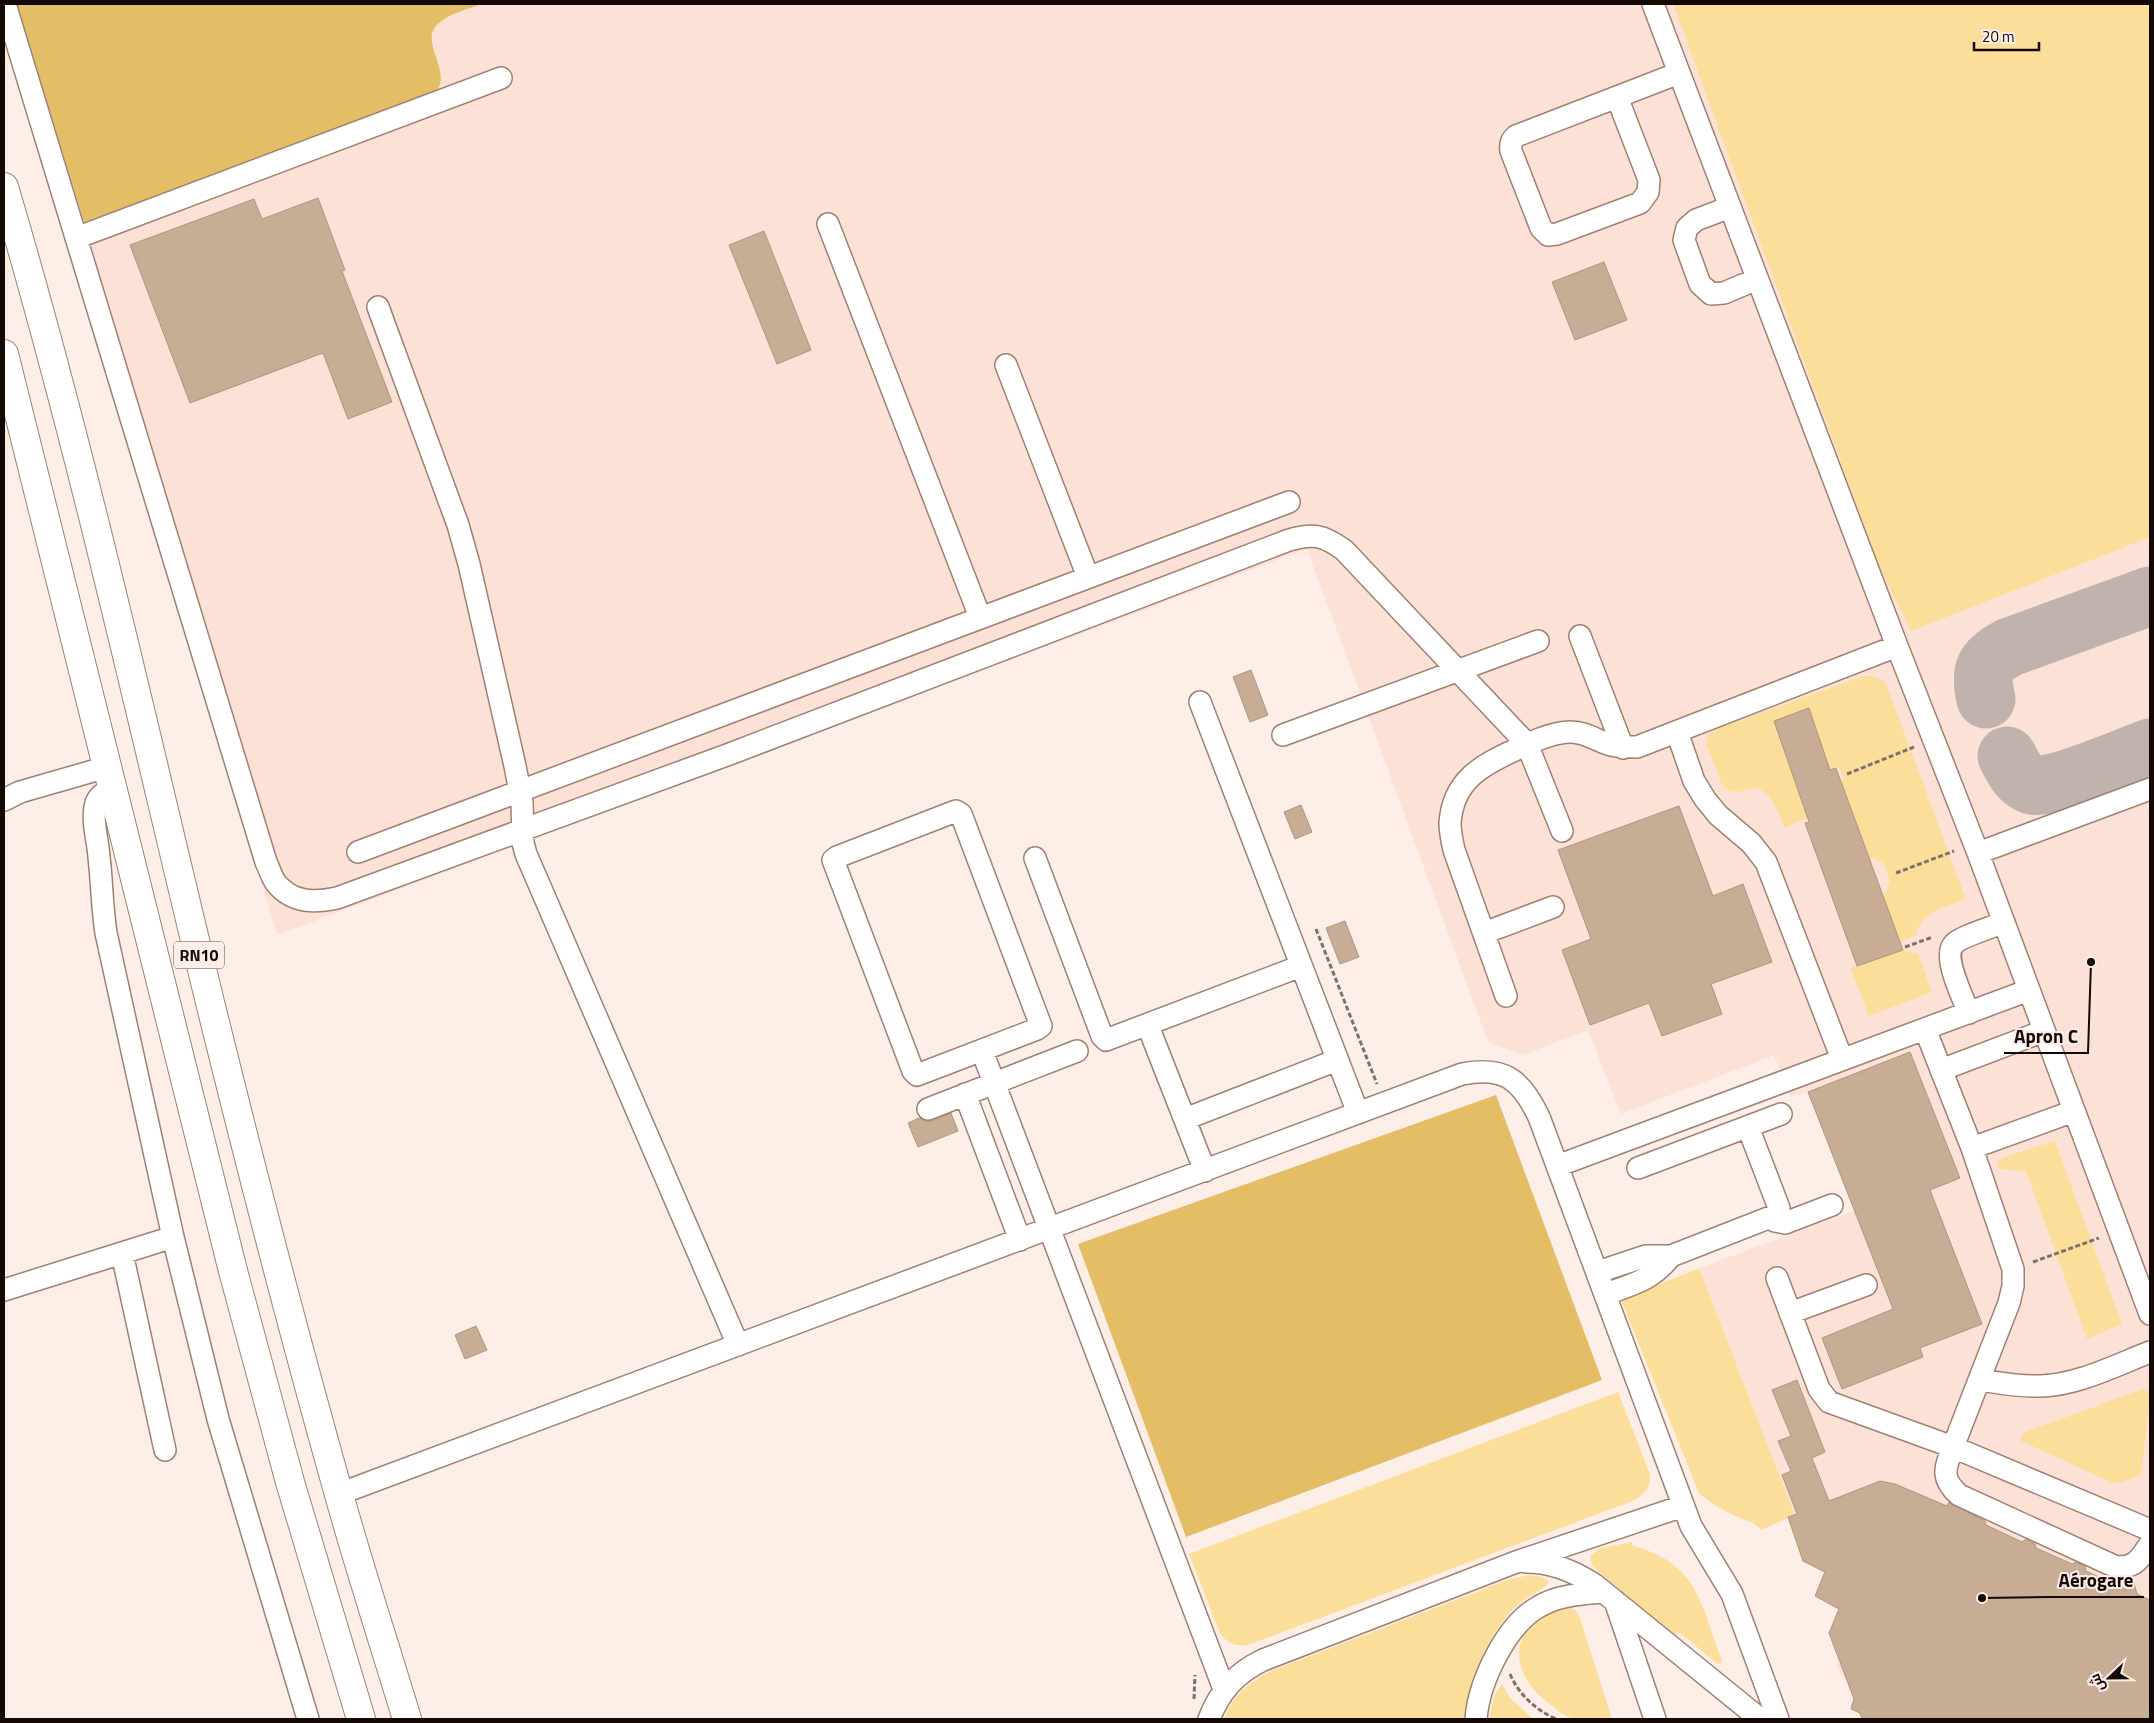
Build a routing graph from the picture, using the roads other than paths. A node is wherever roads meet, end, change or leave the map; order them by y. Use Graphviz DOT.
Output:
graph roads {
  1 [pos="5,4"];
  2 [pos="1653,4"];
  3 [pos="1679,73"];
  4 [pos="501,78"];
  5 [pos="1617,97"];
  6 [pos="4,187"];
  7 [pos="1730,207"];
  8 [pos="828,224"];
  9 [pos="76,238"];
  10 [pos="1757,279"];
  11 [pos="378,307"];
  12 [pos="4,355"];
  13 [pos="1006,366"];
  14 [pos="8,386"];
  15 [pos="1288,502"];
  16 [pos="1088,577"];
  17 [pos="980,617"];
  18 [pos="1580,636"];
  19 [pos="1538,641"];
  20 [pos="1897,646"];
  21 [pos="1458,671"];
  22 [pos="1200,702"];
  23 [pos="1677,732"];
  24 [pos="1283,735"];
  25 [pos="1527,744"];
  26 [pos="1623,748"];
  27 [pos="110,778"];
  28 [pos="2150,789"];
  29 [pos="520,790"];
  30 [pos="4,800"];
  31 [pos="523,831"];
  32 [pos="1562,831"];
  33 [pos="1976,848"];
  34 [pos="358,852"];
  35 [pos="1035,858"];
  36 [pos="1554,907"];
  37 [pos="2004,922"];
  38 [pos="1484,933"];
  39 [pos="1300,966"];
  40 [pos="2029,990"];
  41 [pos="1506,996"];
  42 [pos="1968,1013"];
  43 [pos="1148,1026"];
  44 [pos="1925,1029"];
  45 [pos="2044,1031"];
  46 [pos="982,1051"];
  47 [pos="1077,1051"];
  48 [pos="1842,1059"];
  49 [pos="1337,1060"];
  50 [pos="1941,1070"];
  51 [pos="994,1083"];
  52 [pos="965,1094"];
  53 [pos="928,1109"];
  54 [pos="2074,1111"];
  55 [pos="1358,1114"];
  56 [pos="1781,1114"];
  57 [pos="1184,1119"];
  58 [pos="1748,1127"];
  59 [pos="1972,1148"];
  60 [pos="1557,1166"];
  61 [pos="1638,1168"];
  62 [pos="1205,1171"];
  63 [pos="1832,1206"];
  64 [pos="1773,1216"];
  65 [pos="1050,1229"];
  66 [pos="173,1237"];
  67 [pos="1020,1240"];
  68 [pos="122,1253"];
  69 [pos="1671,1256"];
  70 [pos="1598,1272"];
  71 [pos="1777,1278"];
  72 [pos="1866,1285"];
  73 [pos="4,1290"];
  74 [pos="1606,1294"];
  75 [pos="1790,1313"];
  76 [pos="2150,1314"];
  77 [pos="738,1345"];
  78 [pos="2150,1352"];
  79 [pos="1980,1380"];
  80 [pos="1952,1447"];
  81 [pos="165,1450"];
  82 [pos="339,1494"];
  83 [pos="1683,1506"];
  84 [pos="2150,1530"];
  85 [pos="2150,1544"];
  86 [pos="1516,1562"];
  87 [pos="1609,1596"];
  88 [pos="1224,1689"];
  89 [pos="308,1719"];
  90 [pos="361,1719"];
  91 [pos="407,1719"];
  92 [pos="1209,1719"];
  93 [pos="1476,1719"];
  94 [pos="1655,1719"];
  95 [pos="1760,1719"];
  96 [pos="1778,1719"];
  1 -- 9 [label="street"];
  2 -- 3 [label="street"];
  3 -- 5 [label="street"];
  3 -- 7 [label="street"];
  4 -- 9 [label="street"];
  5 -- 5 [label="street"];
  6 -- 82 [label="highway, RN10"];
  7 -- 10 [label="street"];
  7 -- 10 [label="street"];
  8 -- 17 [label="street"];
  9 -- 31 [label="street"];
  10 -- 20 [label="street"];
  11 -- 29 [label="street"];
  12 -- 14 [label="highway, RN10"];
  13 -- 16 [label="street"];
  14 -- 27 [label="highway, RN10"];
  15 -- 16 [label="street"];
  16 -- 17 [label="street"];
  17 -- 29 [label="street"];
  18 -- 26 [label="street"];
  19 -- 21 [label="street"];
  20 -- 23 [label="street"];
  20 -- 33 [label="street"];
  21 -- 24 [label="street"];
  21 -- 25 [label="street"];
  21 -- 31 [label="street"];
  22 -- 39 [label="street"];
  23 -- 26 [label="street"];
  23 -- 48 [label="street"];
  25 -- 26 [label="street"];
  25 -- 32 [label="street"];
  25 -- 38 [label="street"];
  27 -- 30 [label="street"];
  27 -- 66 [label="street"];
  27 -- 90 [label="highway, RN10"];
  28 -- 33 [label="street"];
  29 -- 31 [label="street"];
  29 -- 34 [label="street"];
  31 -- 77 [label="street"];
  33 -- 37 [label="street"];
  35 -- 43 [label="street"];
  36 -- 38 [label="street"];
  37 -- 40 [label="street"];
  37 -- 42 [label="street"];
  38 -- 41 [label="street"];
  39 -- 43 [label="street"];
  39 -- 49 [label="street"];
  40 -- 42 [label="street"];
  40 -- 45 [label="street"];
  42 -- 44 [label="street"];
  43 -- 57 [label="street"];
  44 -- 48 [label="street"];
  44 -- 50 [label="street"];
  45 -- 50 [label="street"];
  45 -- 54 [label="street"];
  46 -- 46 [label="street"];
  46 -- 51 [label="street"];
  47 -- 51 [label="street"];
  48 -- 60 [label="street"];
  49 -- 55 [label="street"];
  49 -- 57 [label="street"];
  50 -- 59 [label="street"];
  51 -- 52 [label="street"];
  51 -- 65 [label="street"];
  52 -- 53 [label="street"];
  52 -- 67 [label="street"];
  54 -- 59 [label="street"];
  54 -- 76 [label="street"];
  55 -- 60 [label="street"];
  55 -- 62 [label="street"];
  56 -- 58 [label="street"];
  57 -- 62 [label="street"];
  58 -- 61 [label="street"];
  58 -- 64 [label="street"];
  59 -- 79 [label="street"];
  60 -- 70 [label="street"];
  62 -- 65 [label="street"];
  63 -- 64 [label="street"];
  64 -- 69 [label="street"];
  65 -- 67 [label="street"];
  65 -- 88 [label="street"];
  66 -- 68 [label="street"];
  66 -- 89 [label="street"];
  67 -- 77 [label="street"];
  68 -- 73 [label="street"];
  68 -- 81 [label="street"];
  69 -- 70 [label="street"];
  69 -- 74 [label="street"];
  70 -- 74 [label="street"];
  71 -- 75 [label="street"];
  72 -- 75 [label="street"];
  74 -- 83 [label="street"];
  75 -- 80 [label="street"];
  77 -- 82 [label="street"];
  78 -- 79 [label="street"];
  79 -- 80 [label="street"];
  80 -- 84 [label="street"];
  80 -- 85 [label="street"];
  82 -- 91 [label="highway, RN10"];
  83 -- 86 [label="street"];
  83 -- 96 [label="street"];
  86 -- 87 [label="street"];
  86 -- 88 [label="street"];
  87 -- 93 [label="street"];
  87 -- 94 [label="street"];
  87 -- 95 [label="street"];
  88 -- 92 [label="street"];
}
